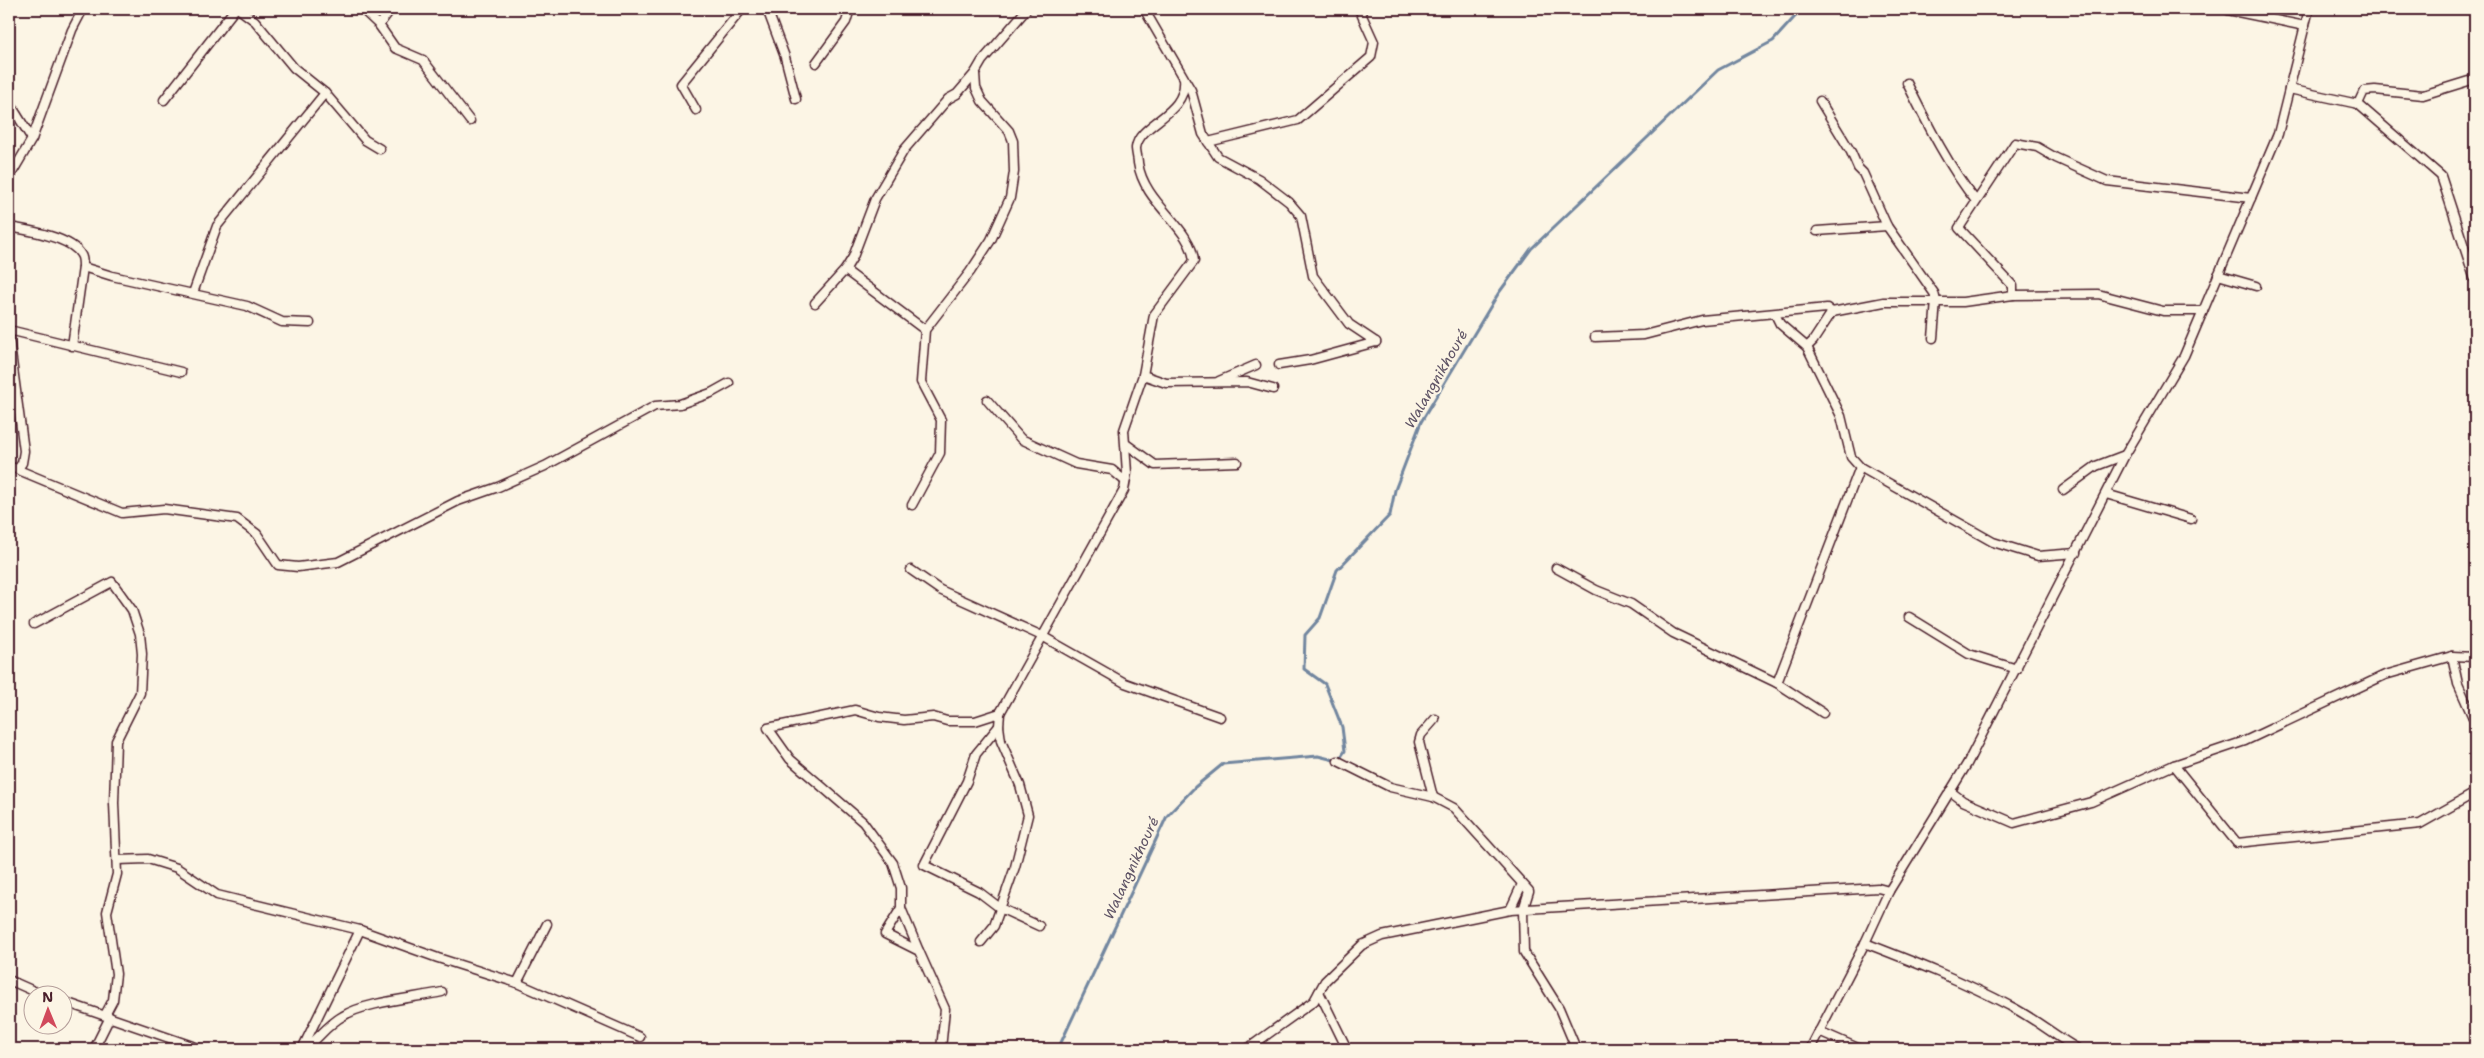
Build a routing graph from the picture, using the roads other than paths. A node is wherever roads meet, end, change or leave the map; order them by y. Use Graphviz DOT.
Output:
graph roads {
  1 [pos="83,9"];
  2 [pos="235,9"];
  3 [pos="239,9"];
  4 [pos="362,9"];
  5 [pos="391,9"];
  6 [pos="742,9"];
  7 [pos="767,9"];
  8 [pos="850,9"];
  9 [pos="1027,9"];
  10 [pos="1144,9"];
  11 [pos="1359,9"];
  12 [pos="2309,9"];
  13 [pos="2228,10"];
  14 [pos="379,25"];
  15 [pos="2305,26"];
  16 [pos="816,63"];
  17 [pos="975,73"];
  18 [pos="1184,78"];
  19 [pos="2475,80"];
  20 [pos="1907,83"];
  21 [pos="2289,89"];
  22 [pos="325,93"];
  23 [pos="796,99"];
  24 [pos="164,100"];
  25 [pos="1820,101"];
  26 [pos="9,102"];
  27 [pos="2358,104"];
  28 [pos="696,110"];
  29 [pos="470,121"];
  30 [pos="32,139"];
  31 [pos="1208,142"];
  32 [pos="380,149"];
  33 [pos="9,178"];
  34 [pos="2251,198"];
  35 [pos="1976,201"];
  36 [pos="1887,226"];
  37 [pos="9,227"];
  38 [pos="1817,231"];
  39 [pos="83,267"];
  40 [pos="845,270"];
  41 [pos="2218,275"];
  42 [pos="2475,280"];
  43 [pos="2256,286"];
  44 [pos="193,293"];
  45 [pos="2013,295"];
  46 [pos="1936,301"];
  47 [pos="815,302"];
  48 [pos="2203,311"];
  49 [pos="1832,312"];
  50 [pos="1775,314"];
  51 [pos="310,323"];
  52 [pos="9,330"];
  53 [pos="925,330"];
  54 [pos="1595,337"];
  55 [pos="9,338"];
  56 [pos="1933,338"];
  57 [pos="72,346"];
  58 [pos="1807,346"];
  59 [pos="1256,365"];
  60 [pos="1279,365"];
  61 [pos="181,372"];
  62 [pos="1143,375"];
  63 [pos="1215,382"];
  64 [pos="729,383"];
  65 [pos="1273,389"];
  66 [pos="986,400"];
  67 [pos="1126,444"];
  68 [pos="2125,455"];
  69 [pos="1237,462"];
  70 [pos="9,466"];
  71 [pos="1860,467"];
  72 [pos="18,469"];
  73 [pos="1125,481"];
  74 [pos="2063,490"];
  75 [pos="2106,494"];
  76 [pos="912,505"];
  77 [pos="2191,519"];
  78 [pos="2076,553"];
  79 [pos="1556,568"];
  80 [pos="911,570"];
  81 [pos="1909,617"];
  82 [pos="34,624"];
  83 [pos="1042,636"];
  84 [pos="2452,656"];
  85 [pos="2475,657"];
  86 [pos="2017,669"];
  87 [pos="1777,683"];
  88 [pos="1000,713"];
  89 [pos="1823,713"];
  90 [pos="1220,717"];
  91 [pos="1435,720"];
  92 [pos="2475,722"];
  93 [pos="999,726"];
  94 [pos="1338,761"];
  95 [pos="2174,765"];
  96 [pos="1950,791"];
  97 [pos="2475,793"];
  98 [pos="1433,797"];
  99 [pos="117,860"];
  100 [pos="1522,884"];
  101 [pos="1889,891"];
  102 [pos="901,908"];
  103 [pos="1000,908"];
  104 [pos="1510,910"];
  105 [pos="1523,910"];
  106 [pos="547,924"];
  107 [pos="1039,926"];
  108 [pos="360,930"];
  109 [pos="981,942"];
  110 [pos="1865,943"];
  111 [pos="918,951"];
  112 [pos="9,980"];
  113 [pos="517,984"];
  114 [pos="22,986"];
  115 [pos="442,992"];
  116 [pos="1319,992"];
  117 [pos="72,1005"];
  118 [pos="108,1016"];
  119 [pos="1820,1031"];
  120 [pos="640,1037"];
  121 [pos="1575,1046"];
  122 [pos="94,1049"];
  123 [pos="201,1049"];
  124 [pos="303,1049"];
  125 [pos="941,1049"];
  126 [pos="1247,1049"];
  127 [pos="1346,1049"];
  128 [pos="1810,1049"];
  129 [pos="1860,1049"];
  130 [pos="2078,1049"];
  1 -- 30 [label="street"];
  2 -- 24 [label="street"];
  3 -- 22 [label="street"];
  4 -- 14 [label="street"];
  5 -- 14 [label="street"];
  6 -- 28 [label="street"];
  7 -- 23 [label="street"];
  8 -- 16 [label="street"];
  9 -- 17 [label="street"];
  10 -- 18 [label="street"];
  11 -- 31 [label="street"];
  12 -- 15 [label="street"];
  13 -- 15 [label="street"];
  14 -- 29 [label="street"];
  15 -- 21 [label="street"];
  17 -- 40 [label="street"];
  17 -- 53 [label="street"];
  18 -- 31 [label="street"];
  18 -- 62 [label="street"];
  19 -- 27 [label="street"];
  20 -- 35 [label="street"];
  21 -- 27 [label="street"];
  21 -- 34 [label="street"];
  22 -- 32 [label="street"];
  22 -- 44 [label="street"];
  25 -- 36 [label="street"];
  26 -- 30 [label="street"];
  27 -- 42 [label="street"];
  30 -- 33 [label="street"];
  31 -- 60 [label="street"];
  34 -- 35 [label="street"];
  34 -- 41 [label="street"];
  35 -- 45 [label="street"];
  36 -- 38 [label="street"];
  36 -- 46 [label="street"];
  37 -- 39 [label="street"];
  39 -- 44 [label="street"];
  39 -- 57 [label="street"];
  40 -- 47 [label="street"];
  40 -- 53 [label="street"];
  41 -- 43 [label="street"];
  41 -- 48 [label="street"];
  44 -- 51 [label="street"];
  45 -- 46 [label="street"];
  45 -- 48 [label="street"];
  46 -- 49 [label="street"];
  46 -- 56 [label="street"];
  48 -- 68 [label="street"];
  49 -- 50 [label="street"];
  49 -- 58 [label="street"];
  50 -- 54 [label="street"];
  50 -- 58 [label="street"];
  52 -- 57 [label="street"];
  53 -- 76 [label="street"];
  55 -- 72 [label="street"];
  57 -- 61 [label="street"];
  58 -- 71 [label="street"];
  59 -- 63 [label="street"];
  62 -- 63 [label="street"];
  62 -- 67 [label="street"];
  63 -- 65 [label="street"];
  64 -- 72 [label="street"];
  66 -- 73 [label="street"];
  67 -- 69 [label="street"];
  67 -- 73 [label="street"];
  68 -- 74 [label="street"];
  68 -- 75 [label="street"];
  70 -- 72 [label="street"];
  71 -- 78 [label="street"];
  71 -- 87 [label="street"];
  73 -- 83 [label="street"];
  75 -- 77 [label="street"];
  75 -- 78 [label="street"];
  78 -- 86 [label="street"];
  79 -- 87 [label="street"];
  80 -- 83 [label="street"];
  81 -- 86 [label="street"];
  82 -- 99 [label="street"];
  83 -- 88 [label="street"];
  83 -- 90 [label="street"];
  84 -- 85 [label="street"];
  84 -- 92 [label="street"];
  84 -- 95 [label="street"];
  86 -- 96 [label="street"];
  87 -- 89 [label="street"];
  88 -- 93 [label="street"];
  88 -- 102 [label="street"];
  91 -- 98 [label="street"];
  93 -- 103 [label="street"];
  93 -- 103 [label="street"];
  94 -- 98 [label="street"];
  95 -- 96 [label="street"];
  95 -- 97 [label="street"];
  96 -- 101 [label="street"];
  98 -- 100 [label="street"];
  99 -- 108 [label="street"];
  99 -- 118 [label="street"];
  100 -- 104 [label="street"];
  100 -- 105 [label="street"];
  101 -- 105 [label="street"];
  101 -- 110 [label="street"];
  102 -- 111 [label="street"];
  102 -- 111 [label="street"];
  103 -- 107 [label="street"];
  103 -- 109 [label="street"];
  104 -- 105 [label="street"];
  104 -- 116 [label="street"];
  105 -- 121 [label="street"];
  106 -- 113 [label="street"];
  108 -- 113 [label="street"];
  108 -- 124 [label="street"];
  110 -- 119 [label="street"];
  110 -- 130 [label="street"];
  111 -- 125 [label="street"];
  112 -- 114 [label="street"];
  113 -- 120 [label="street"];
  115 -- 124 [label="street"];
  116 -- 126 [label="street"];
  116 -- 127 [label="street"];
  117 -- 118 [label="street"];
  118 -- 122 [label="street"];
  118 -- 123 [label="street"];
  119 -- 128 [label="street"];
  119 -- 129 [label="street"];
}
